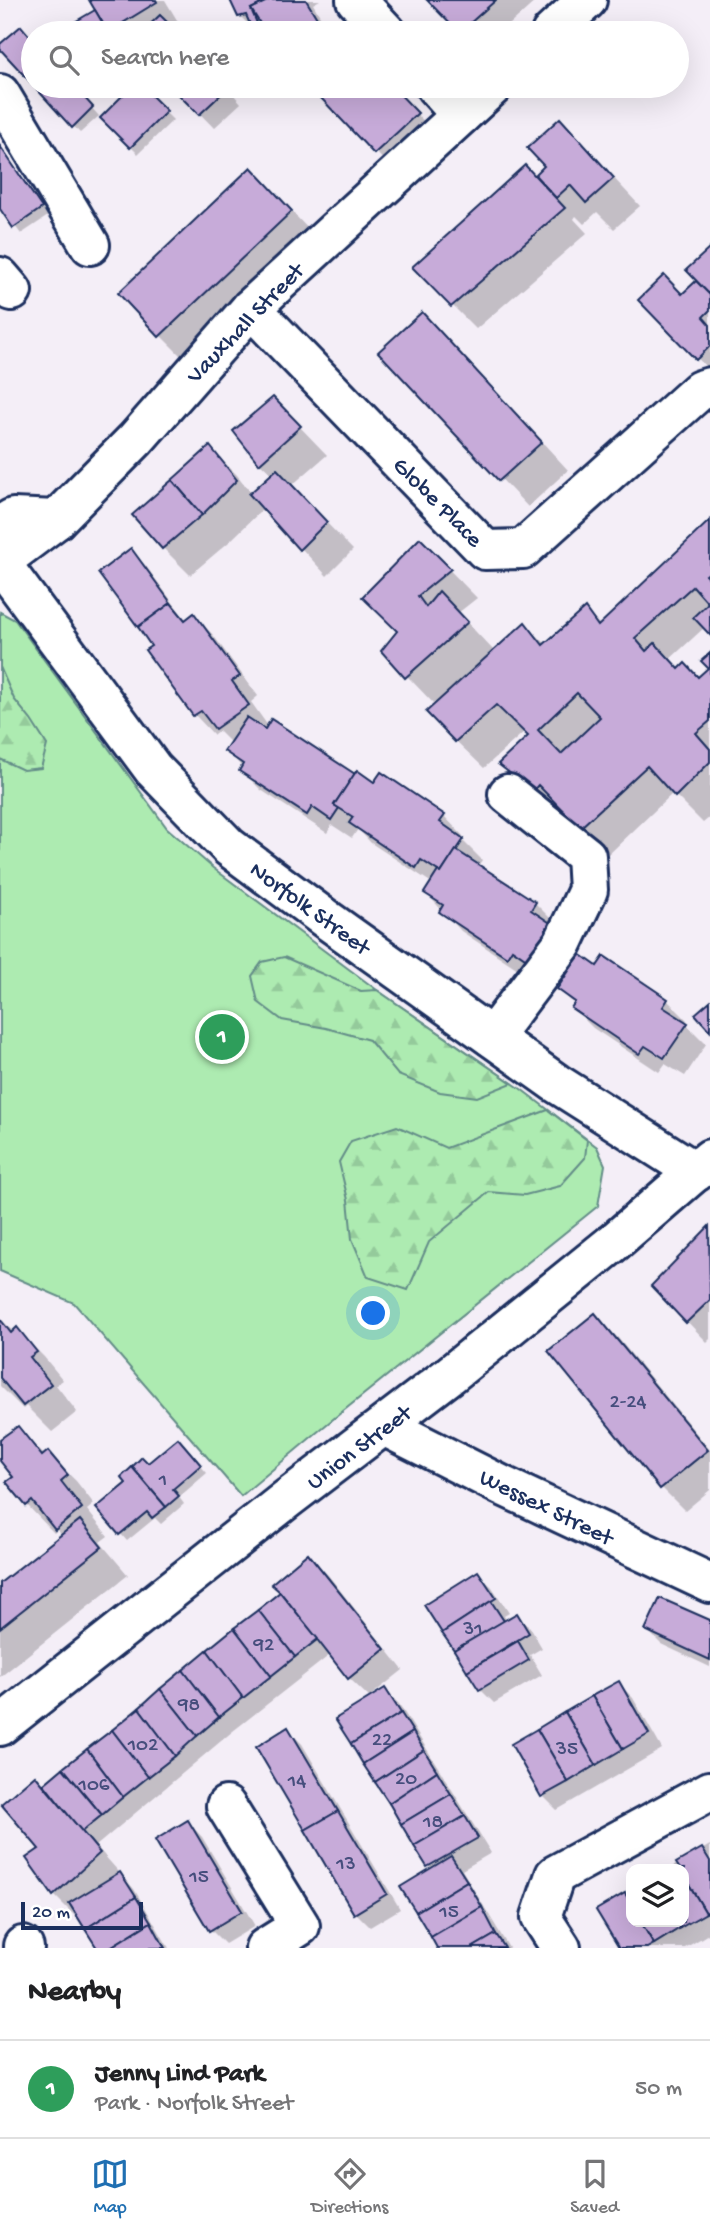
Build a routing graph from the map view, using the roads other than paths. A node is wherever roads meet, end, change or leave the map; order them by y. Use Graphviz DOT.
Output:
graph roads {
  1 [pos="356,0"];
  2 [pos="587,0"];
  3 [pos="376,21"];
  4 [pos="564,21"];
  5 [pos="0,94"];
  6 [pos="446,98"];
  7 [pos="479,98"];
  8 [pos="461,114"];
  9 [pos="90,245"];
  10 [pos="251,308"];
  11 [pos="710,387"];
  12 [pos="56,520"];
  13 [pos="0,526"];
  14 [pos="0,562"];
  15 [pos="508,794"];
  16 [pos="492,1037"];
  17 [pos="703,1166"];
  18 [pos="384,1426"];
  19 [pos="710,1583"];
  20 [pos="0,1726"];
  21 [pos="710,1791"];
  22 [pos="226,1806"];
  23 [pos="307,1937"];
  24 [pos="265,1948"];
  25 [pos="561,1948"];
  1 -- 3 [label="street"];
  2 -- 4 [label="street"];
  5 -- 9 [label="street"];
  6 -- 8 [label="street"];
  7 -- 8 [label="street, Vauxhall Street"];
  8 -- 10 [label="street, Vauxhall Street"];
  10 -- 11 [label="street, Globe Place"];
  10 -- 12 [label="street, Vauxhall Street"];
  12 -- 13 [label="street"];
  12 -- 14 [label="street, Vauxhall Street"];
  14 -- 16 [label="street, Norfolk Street"];
  15 -- 16 [label="street"];
  16 -- 17 [label="street, Norfolk Street"];
  17 -- 18 [label="street, Union Street"];
  18 -- 19 [label="street, Wessex Street"];
  18 -- 20 [label="street, Union Street"];
  21 -- 25 [label="street"];
  22 -- 23 [label="street"];
  23 -- 24 [label="street"];
}
